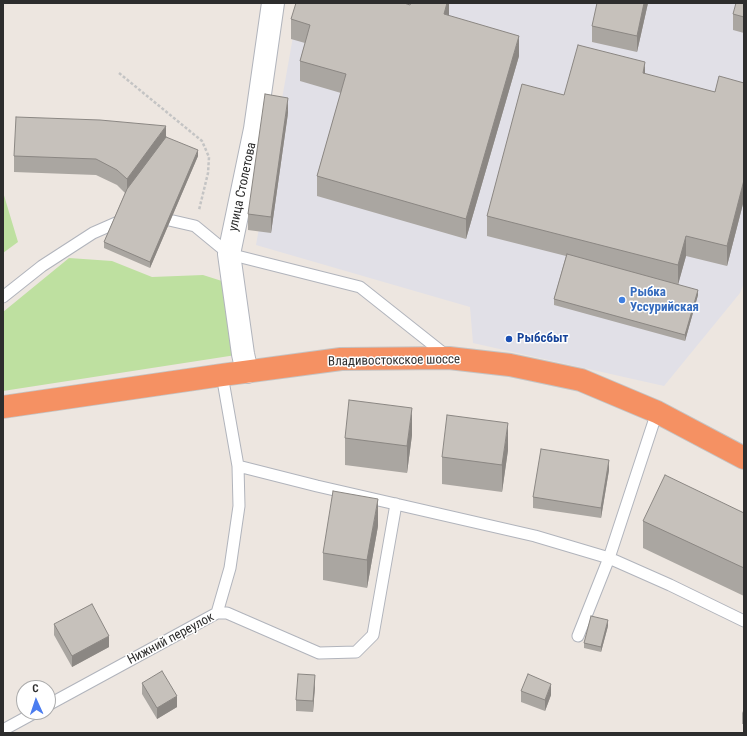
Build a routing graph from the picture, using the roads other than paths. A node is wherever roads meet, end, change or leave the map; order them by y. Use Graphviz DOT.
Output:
graph roads {
  1 [pos="273,3"];
  2 [pos="148,217"];
  3 [pos="135,218"];
  4 [pos="229,254"];
  5 [pos="3,297"];
  6 [pos="449,358"];
  7 [pos="247,372"];
  8 [pos="222,375"];
  9 [pos="3,407"];
  10 [pos="657,412"];
  11 [pos="744,458"];
  12 [pos="238,466"];
  13 [pos="396,504"];
  14 [pos="609,558"];
  15 [pos="217,613"];
  16 [pos="744,621"];
  17 [pos="578,636"];
  18 [pos="56,701"];
  19 [pos="21,720"];
  20 [pos="3,730"];
  1 -- 4 [label="street, улица Столетова"];
  2 -- 4 [label="lane"];
  3 -- 5 [label="lane"];
  4 -- 6 [label="lane"];
  4 -- 7 [label="street, улица Столетова"];
  6 -- 7 [label="highway, Владивостокское шоссе"];
  6 -- 10 [label="highway, Владивостокское шоссе"];
  7 -- 8 [label="highway, Владивостокское шоссе"];
  8 -- 9 [label="highway, Владивостокское шоссе"];
  8 -- 12 [label="lane"];
  10 -- 11 [label="highway, Владивостокское шоссе"];
  10 -- 14 [label="lane"];
  12 -- 13 [label="lane"];
  12 -- 15 [label="lane"];
  13 -- 14 [label="lane"];
  13 -- 15 [label="lane, Нижний переулок"];
  14 -- 16 [label="lane"];
  14 -- 17 [label="lane"];
  15 -- 18 [label="lane, Нижний переулок"];
  19 -- 20 [label="lane"];
}
